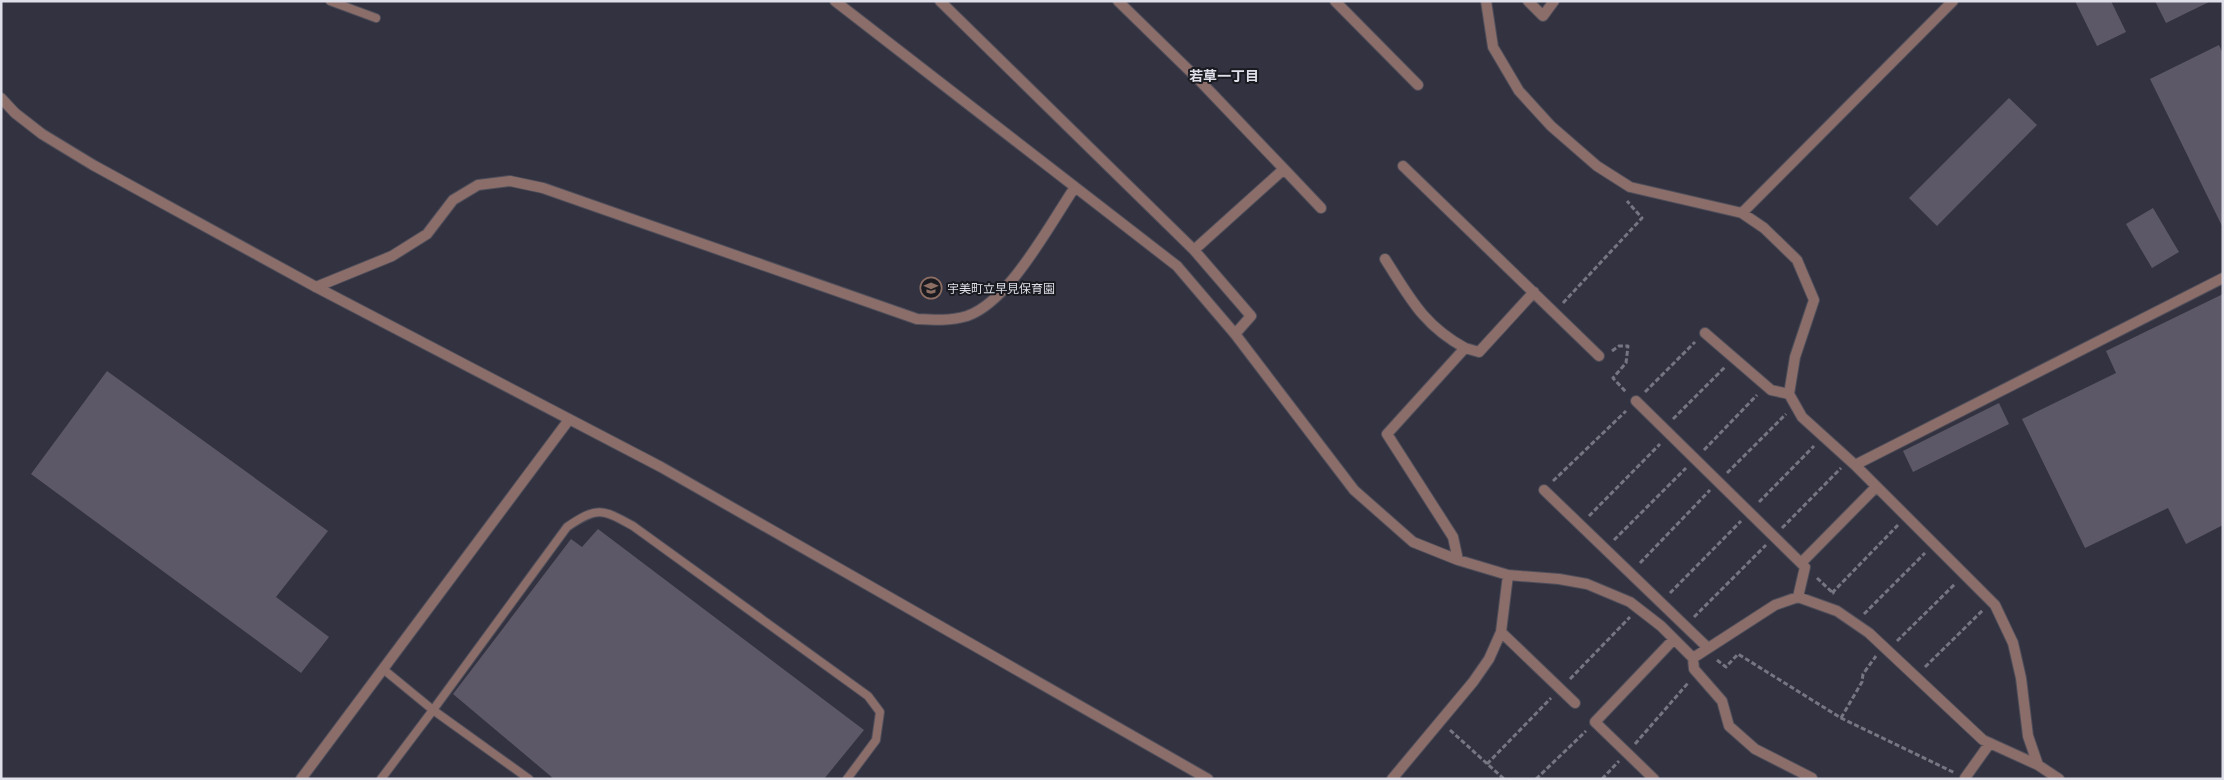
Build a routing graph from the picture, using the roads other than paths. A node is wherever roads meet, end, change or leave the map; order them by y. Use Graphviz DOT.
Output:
graph roads {
  1 [pos="330,1"];
  2 [pos="835,1"];
  3 [pos="940,1"];
  4 [pos="1118,1"];
  5 [pos="1335,1"];
  6 [pos="1486,1"];
  7 [pos="1528,1"];
  8 [pos="1554,1"];
  9 [pos="1953,1"];
  10 [pos="376,18"];
  11 [pos="1418,85"];
  12 [pos="1,98"];
  13 [pos="1403,166"];
  14 [pos="1284,168"];
  15 [pos="1074,187"];
  16 [pos="1321,208"];
  17 [pos="1742,213"];
  18 [pos="1194,250"];
  19 [pos="1385,259"];
  20 [pos="2223,278"];
  21 [pos="316,287"];
  22 [pos="1534,292"];
  23 [pos="1705,333"];
  24 [pos="1235,334"];
  25 [pos="1465,348"];
  26 [pos="1599,356"];
  27 [pos="1788,394"];
  28 [pos="1636,401"];
  29 [pos="568,421"];
  30 [pos="1852,462"];
  31 [pos="1876,487"];
  32 [pos="1544,490"];
  33 [pos="1458,560"];
  34 [pos="1801,563"];
  35 [pos="1508,575"];
  36 [pos="1798,597"];
  37 [pos="1501,632"];
  38 [pos="1674,639"];
  39 [pos="1706,649"];
  40 [pos="1693,658"];
  41 [pos="383,669"];
  42 [pos="1575,703"];
  43 [pos="432,710"];
  44 [pos="1990,743"];
  45 [pos="2038,765"];
  46 [pos="1812,778"];
  47 [pos="1965,778"];
  48 [pos="301,779"];
  49 [pos="381,779"];
  50 [pos="529,779"];
  51 [pos="847,779"];
  52 [pos="1208,779"];
  53 [pos="1392,779"];
  54 [pos="1654,779"];
  55 [pos="2059,779"];
  1 -- 10 [label="lane"];
  2 -- 15 [label="street"];
  3 -- 18 [label="street"];
  4 -- 14 [label="street"];
  5 -- 11 [label="street"];
  6 -- 17 [label="street"];
  7 -- 8 [label="street"];
  9 -- 17 [label="street"];
  12 -- 21 [label="street"];
  13 -- 22 [label="street"];
  14 -- 16 [label="street"];
  14 -- 18 [label="street"];
  15 -- 21 [label="street"];
  15 -- 24 [label="street"];
  17 -- 27 [label="street"];
  18 -- 24 [label="street"];
  19 -- 25 [label="street"];
  20 -- 30 [label="street"];
  21 -- 29 [label="street"];
  22 -- 25 [label="street"];
  22 -- 26 [label="street"];
  23 -- 27 [label="street"];
  24 -- 33 [label="street"];
  25 -- 33 [label="street"];
  27 -- 30 [label="street"];
  28 -- 34 [label="street"];
  29 -- 41 [label="street"];
  29 -- 52 [label="street"];
  30 -- 31 [label="street"];
  31 -- 34 [label="street"];
  31 -- 45 [label="street"];
  32 -- 39 [label="street"];
  33 -- 35 [label="street"];
  34 -- 36 [label="street"];
  35 -- 37 [label="street"];
  35 -- 38 [label="street"];
  36 -- 39 [label="street"];
  36 -- 44 [label="street"];
  37 -- 42 [label="street"];
  37 -- 53 [label="street"];
  38 -- 40 [label="street"];
  38 -- 54 [label="street"];
  39 -- 40 [label="street"];
  40 -- 46 [label="street"];
  41 -- 43 [label="lane"];
  41 -- 48 [label="street"];
  43 -- 49 [label="lane"];
  43 -- 50 [label="lane"];
  43 -- 51 [label="lane"];
  44 -- 45 [label="street"];
  44 -- 47 [label="street"];
  45 -- 55 [label="street"];
}
